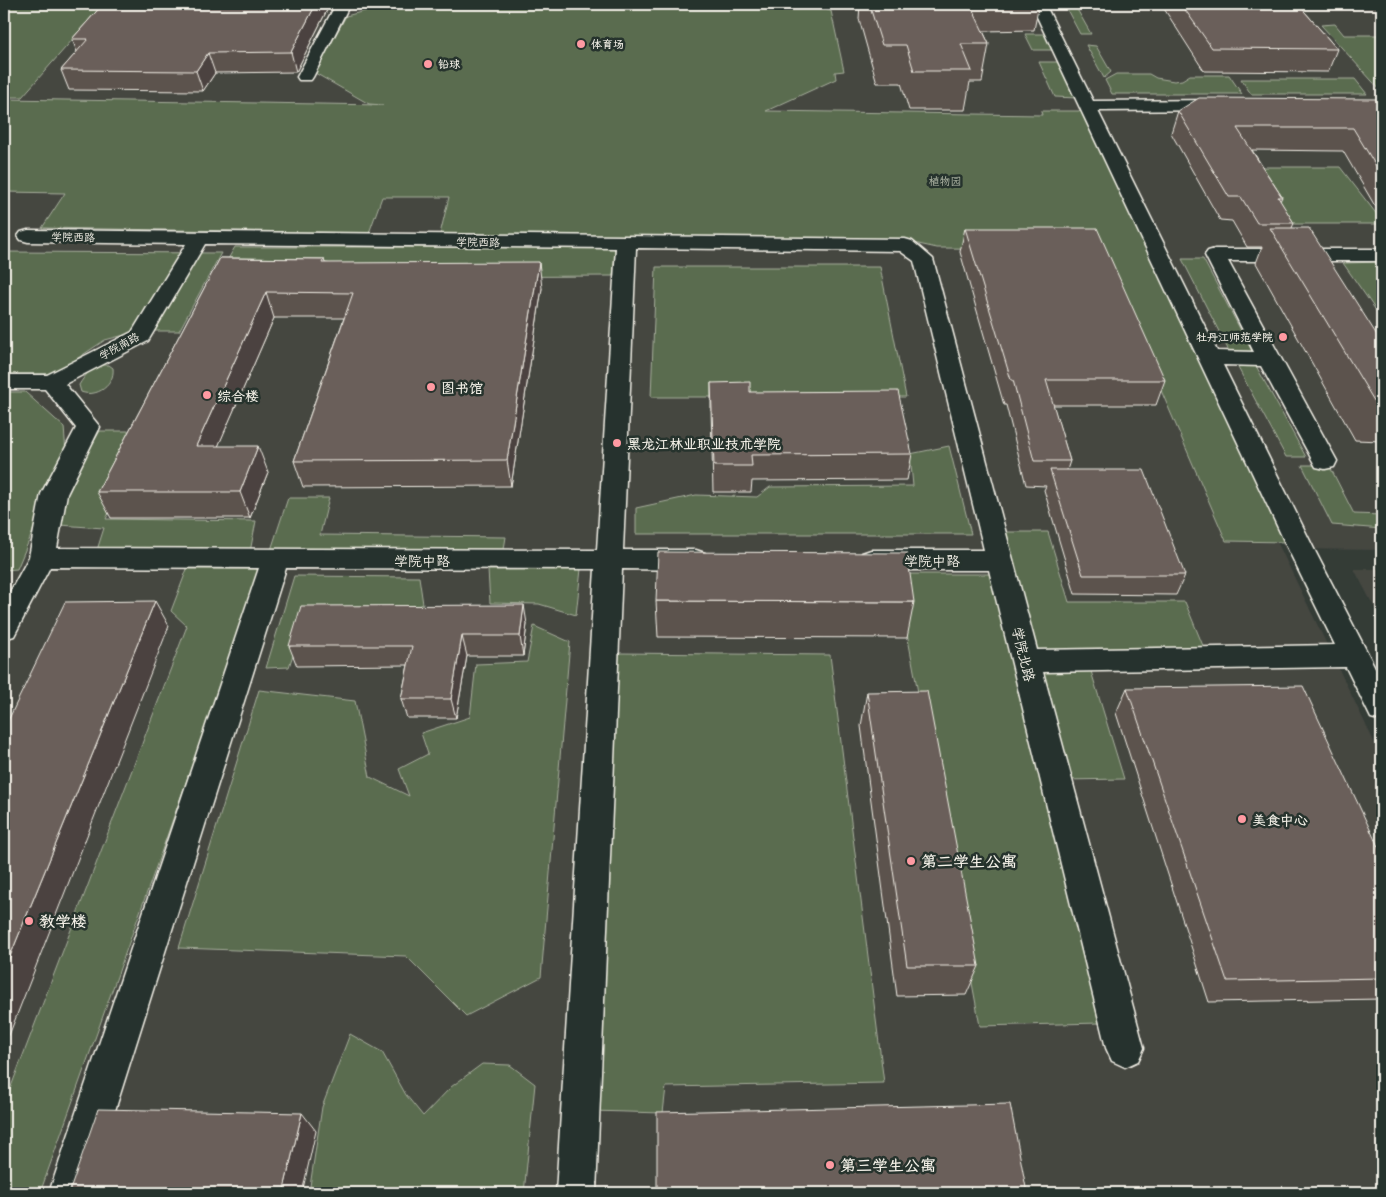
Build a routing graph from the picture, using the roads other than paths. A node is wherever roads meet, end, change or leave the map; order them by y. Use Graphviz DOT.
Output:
graph roads {
  1 [pos="343,4"];
  2 [pos="1038,4"];
  3 [pos="305,77"];
  4 [pos="1235,105"];
  5 [pos="1087,106"];
  6 [pos="28,236"];
  7 [pos="199,238"];
  8 [pos="626,244"];
  9 [pos="1382,255"];
  10 [pos="923,259"];
  11 [pos="1209,358"];
  12 [pos="1269,359"];
  13 [pos="4,382"];
  14 [pos="51,382"];
  15 [pos="1325,461"];
  16 [pos="42,557"];
  17 [pos="275,559"];
  18 [pos="717,560"];
  19 [pos="844,560"];
  20 [pos="1000,560"];
  21 [pos="610,561"];
  22 [pos="4,628"];
  23 [pos="1355,656"];
  24 [pos="1026,661"];
  25 [pos="1382,709"];
  26 [pos="1125,1048"];
  27 [pos="68,1193"];
  28 [pos="576,1193"];
  1 -- 3 [label="street"];
  2 -- 5 [label="street"];
  4 -- 5 [label="street"];
  5 -- 11 [label="street"];
  6 -- 7 [label="street, 学院西路"];
  7 -- 8 [label="street, 学院西路"];
  7 -- 14 [label="street, 学院南路"];
  8 -- 10 [label="street, 学院西路"];
  8 -- 21 [label="street"];
  9 -- 12 [label="street"];
  10 -- 20 [label="street, 学院北路"];
  11 -- 12 [label="street"];
  11 -- 23 [label="street"];
  12 -- 15 [label="street"];
  13 -- 14 [label="street"];
  14 -- 16 [label="street"];
  16 -- 17 [label="street, 学院中路"];
  16 -- 22 [label="street"];
  17 -- 21 [label="street, 学院中路"];
  17 -- 27 [label="street"];
  18 -- 21 [label="street, 学院中路"];
  19 -- 20 [label="street, 学院中路"];
  20 -- 24 [label="street, 学院北路"];
  21 -- 28 [label="street"];
  23 -- 24 [label="street"];
  23 -- 25 [label="street"];
  24 -- 26 [label="street, 学院北路"];
}
